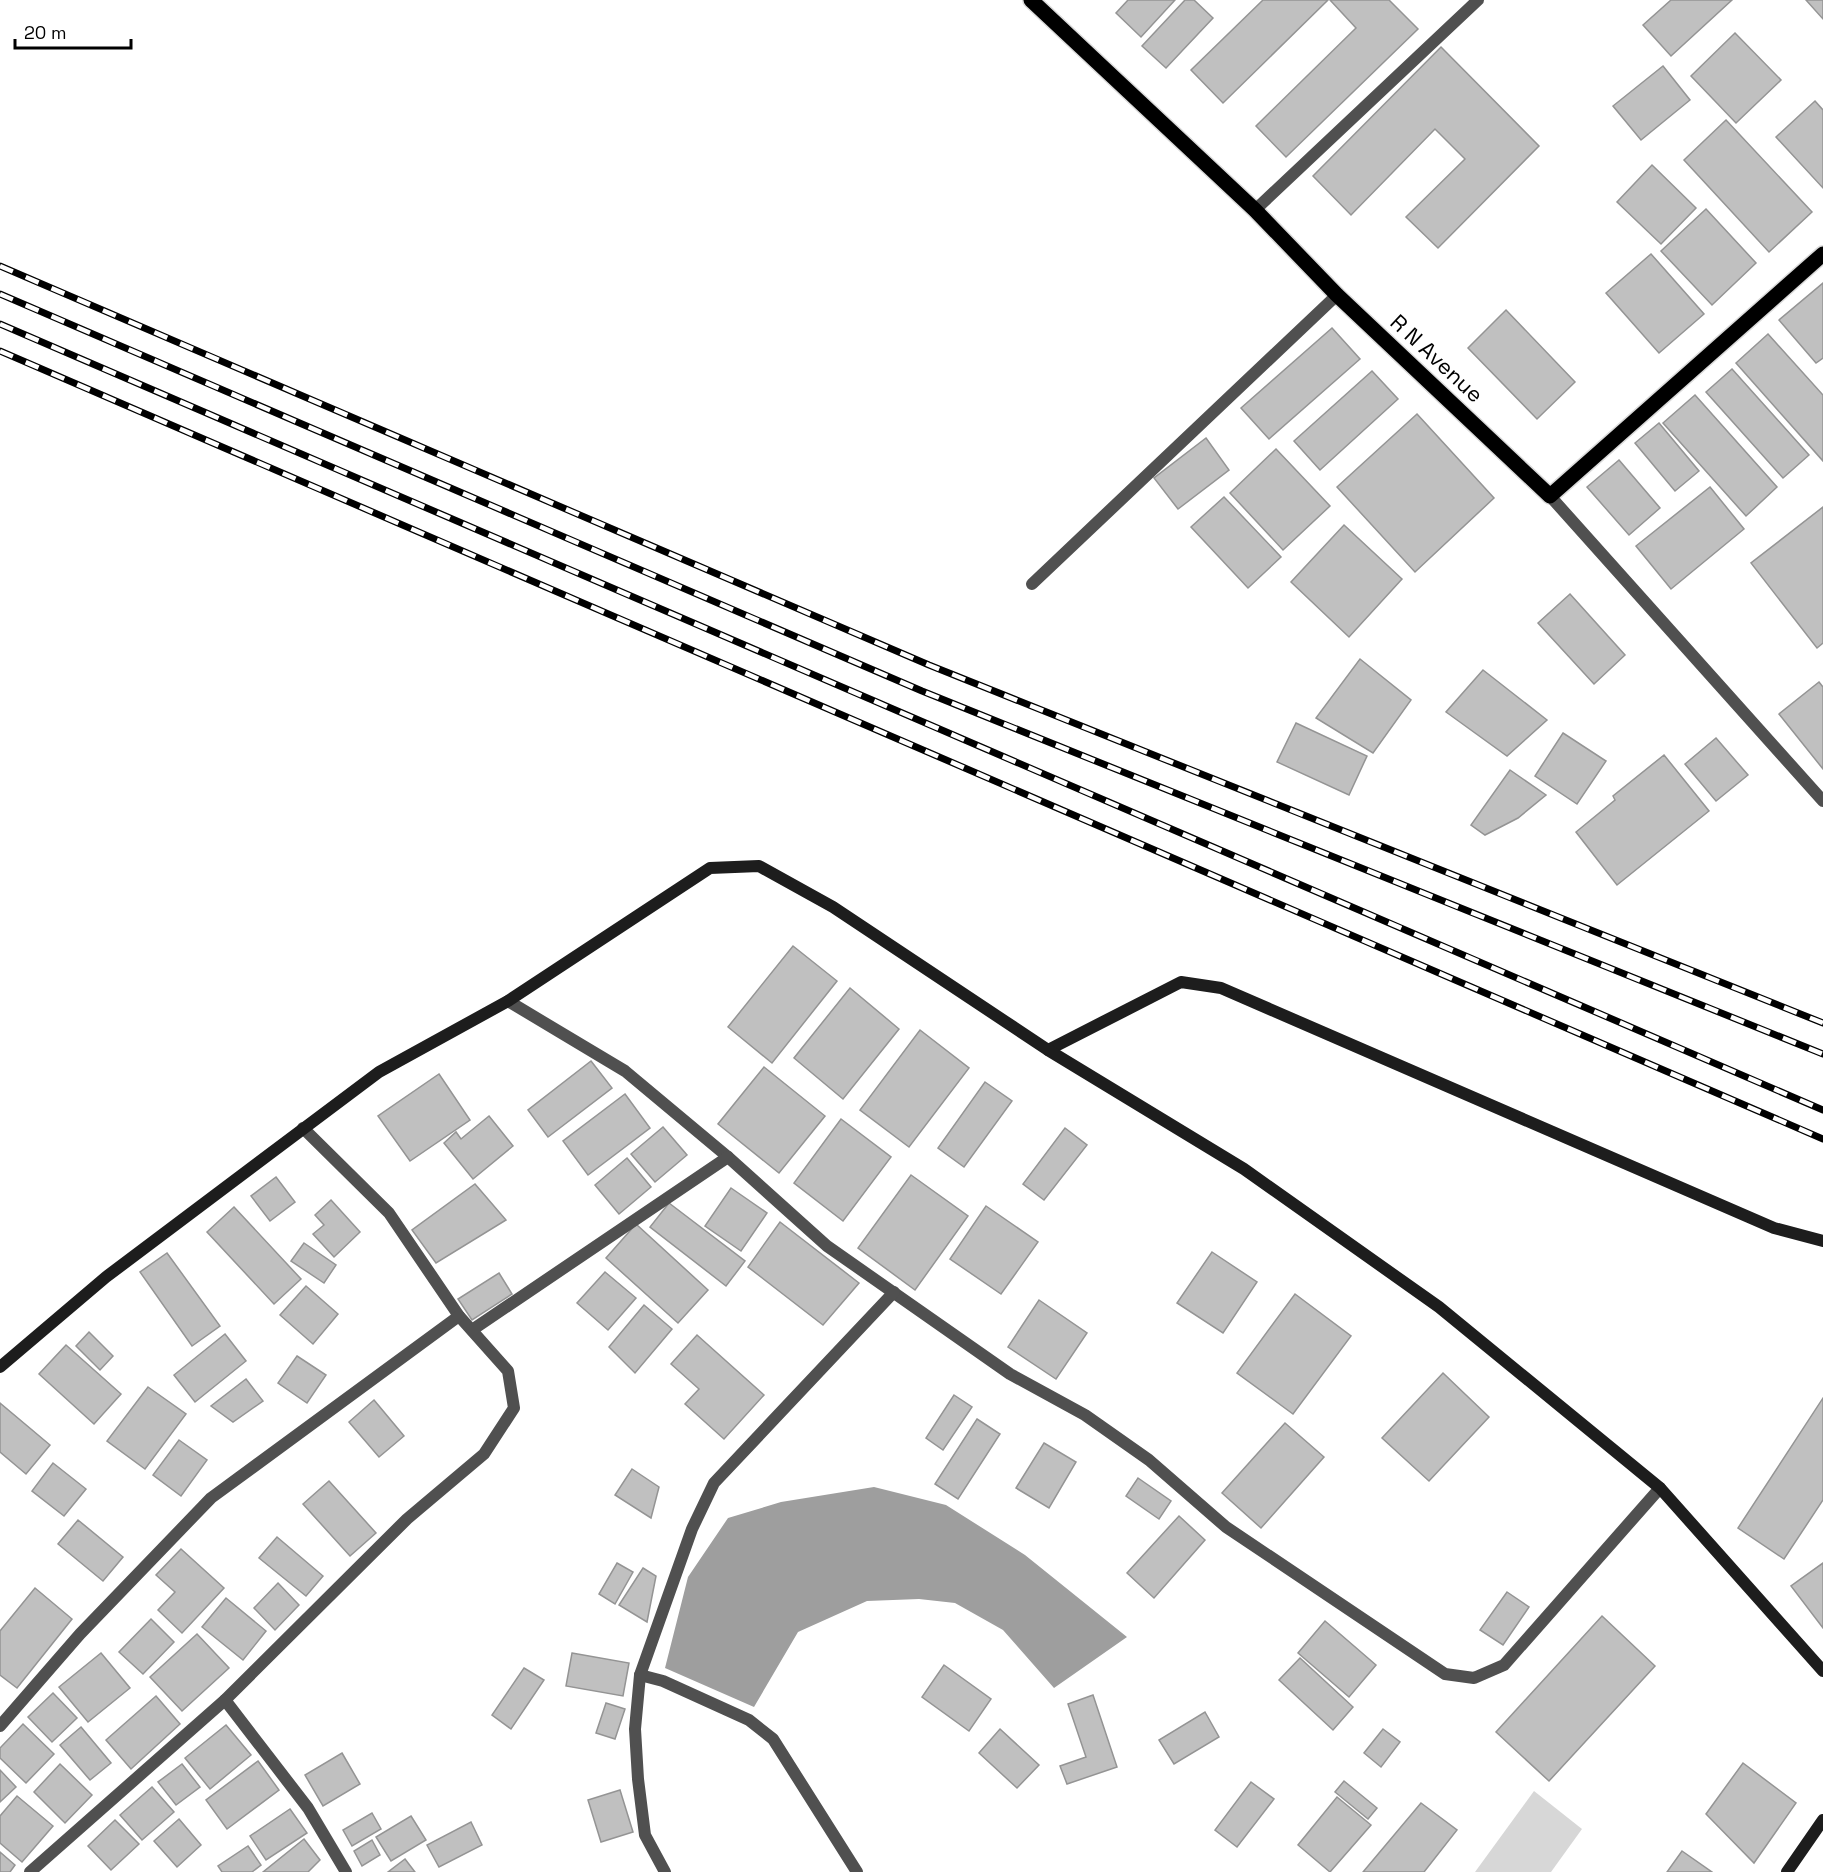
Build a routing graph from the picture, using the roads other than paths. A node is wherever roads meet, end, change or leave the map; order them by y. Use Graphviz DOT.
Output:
graph roads {
  1 [pos="1031,0"];
  2 [pos="1475,1"];
  3 [pos="1255,210"];
  4 [pos="1823,254"];
  5 [pos="1337,295"];
  6 [pos="1550,496"];
  7 [pos="1032,584"];
  8 [pos="1823,801"];
  9 [pos="508,1001"];
  10 [pos="1048,1050"];
  11 [pos="303,1128"];
  12 [pos="729,1157"];
  13 [pos="1823,1241"];
  14 [pos="894,1292"];
  15 [pos="459,1316"];
  16 [pos="472,1330"];
  17 [pos="0,1367"];
  18 [pos="1660,1488"];
  19 [pos="1823,1671"];
  20 [pos="640,1675"];
  21 [pos="225,1700"];
  22 [pos="0,1726"];
  23 [pos="1823,1821"];
  24 [pos="30,1872"];
  25 [pos="346,1872"];
  26 [pos="665,1872"];
  27 [pos="856,1872"];
  28 [pos="1787,1872"];
  1 -- 3 [label="main road, R N Avenue"];
  2 -- 3 [label="street"];
  3 -- 5 [label="main road, R N Avenue"];
  4 -- 6 [label="main road"];
  5 -- 6 [label="main road, R N Avenue"];
  5 -- 7 [label="street"];
  6 -- 8 [label="street"];
  9 -- 10 [label="street"];
  9 -- 11 [label="street"];
  9 -- 12 [label="street"];
  10 -- 13 [label="street"];
  10 -- 18 [label="street"];
  11 -- 15 [label="street"];
  11 -- 17 [label="street"];
  12 -- 14 [label="street"];
  12 -- 16 [label="street"];
  14 -- 18 [label="street"];
  14 -- 20 [label="street"];
  15 -- 16 [label="street"];
  15 -- 22 [label="street"];
  16 -- 21 [label="street"];
  18 -- 19 [label="street"];
  20 -- 26 [label="street"];
  20 -- 27 [label="street"];
  21 -- 24 [label="street"];
  21 -- 25 [label="street"];
  23 -- 28 [label="street"];
}
